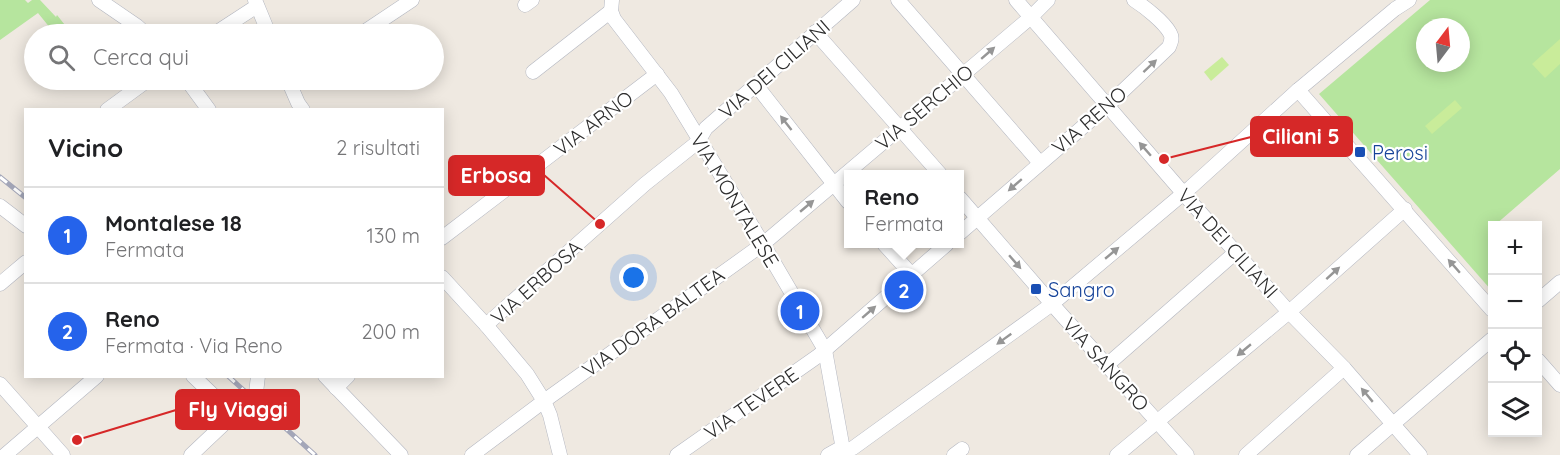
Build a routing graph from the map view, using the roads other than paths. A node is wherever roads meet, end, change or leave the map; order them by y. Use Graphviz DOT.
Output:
graph roads {
  1 [pos="99,0"];
  2 [pos="412,0"];
  3 [pos="853,0"];
  4 [pos="898,0"];
  5 [pos="1016,0"];
  6 [pos="1048,0"];
  7 [pos="1134,0"];
  8 [pos="1409,0"];
  9 [pos="256,3"];
  10 [pos="1398,4"];
  11 [pos="612,6"];
  12 [pos="1031,17"];
  13 [pos="134,24"];
  14 [pos="228,24"];
  15 [pos="265,24"];
  16 [pos="376,24"];
  17 [pos="816,32"];
  18 [pos="533,72"];
  19 [pos="657,74"];
  20 [pos="963,75"];
  21 [pos="756,85"];
  22 [pos="134,90"];
  23 [pos="194,90"];
  24 [pos="294,90"];
  25 [pos="1298,90"];
  26 [pos="1107,106"];
  27 [pos="110,108"];
  28 [pos="207,108"];
  29 [pos="302,108"];
  30 [pos="900,128"];
  31 [pos="699,140"];
  32 [pos="1040,163"];
  33 [pos="850,170"];
  34 [pos="937,170"];
  35 [pos="844,176"];
  36 [pos="834,184"];
  37 [pos="1183,193"];
  38 [pos="844,196"];
  39 [pos="964,203"];
  40 [pos="0,206"];
  41 [pos="1405,209"];
  42 [pos="977,218"];
  43 [pos="24,224"];
  44 [pos="964,229"];
  45 [pos="444,236"];
  46 [pos="763,244"];
  47 [pos="888,248"];
  48 [pos="941,248"];
  49 [pos="1236,252"];
  50 [pos="24,264"];
  51 [pos="911,274"];
  52 [pos="444,282"];
  53 [pos="1560,282"];
  54 [pos="0,284"];
  55 [pos="1542,298"];
  56 [pos="1052,304"];
  57 [pos="1488,305"];
  58 [pos="1289,312"];
  59 [pos="486,325"];
  60 [pos="1488,342"];
  61 [pos="825,350"];
  62 [pos="1107,365"];
  63 [pos="1542,365"];
  64 [pos="1344,368"];
  65 [pos="95,378"];
  66 [pos="195,378"];
  67 [pos="257,378"];
  68 [pos="327,378"];
  69 [pos="346,378"];
  70 [pos="0,384"];
  71 [pos="1560,386"];
  72 [pos="336,388"];
  73 [pos="213,395"];
  74 [pos="544,401"];
  75 [pos="1157,421"];
  76 [pos="1393,425"];
  77 [pos="38,427"];
  78 [pos="844,452"];
  79 [pos="5,455"];
  80 [pos="63,455"];
  81 [pos="191,455"];
  82 [pos="401,455"];
  83 [pos="472,455"];
  84 [pos="560,455"];
  85 [pos="677,455"];
  86 [pos="828,455"];
  87 [pos="1117,455"];
  88 [pos="1187,455"];
  89 [pos="1246,455"];
  90 [pos="1357,455"];
  91 [pos="1420,455"];
  1 -- 13 [label="street"];
  2 -- 16 [label="street"];
  3 -- 17 [label="street, VIA DEI CILIANI"];
  4 -- 20 [label="street"];
  5 -- 12 [label="street, VIA DEI CILIANI"];
  6 -- 12 [label="street, VIA SERCHIO"];
  26 -- 7 [label="street, VIA RENO, one-way"];
  8 -- 10 [label="street"];
  9 -- 14 [label="street"];
  9 -- 15 [label="street"];
  10 -- 25 [label="street"];
  11 -- 18 [label="street"];
  11 -- 19 [label="street, VIA MONTALESE"];
  20 -- 12 [label="street, VIA SERCHIO, one-way"];
  12 -- 26 [label="street, VIA DEI CILIANI"];
  17 -- 21 [label="street, VIA DEI CILIANI"];
  17 -- 30 [label="street"];
  19 -- 31 [label="street, VIA MONTALESE"];
  19 -- 45 [label="street, VIA ARNO"];
  20 -- 30 [label="street, VIA SERCHIO"];
  20 -- 32 [label="street"];
  21 -- 31 [label="street, VIA DEI CILIANI"];
  36 -- 21 [label="street, one-way"];
  22 -- 27 [label="street"];
  23 -- 28 [label="street"];
  24 -- 29 [label="street"];
  25 -- 37 [label="street"];
  25 -- 41 [label="street"];
  26 -- 32 [label="street, VIA RENO"];
  37 -- 26 [label="street, VIA DEI CILIANI, one-way"];
  30 -- 33 [label="street, VIA SERCHIO"];
  30 -- 34 [label="street"];
  31 -- 46 [label="street, VIA MONTALESE"];
  31 -- 59 [label="street, VIA ERBOSA"];
  32 -- 42 [label="street, VIA RENO, one-way"];
  35 -- 36 [label="street, VIA SERCHIO"];
  36 -- 38 [label="street"];
  46 -- 36 [label="street, VIA SERCHIO, one-way"];
  37 -- 49 [label="street, VIA DEI CILIANI"];
  56 -- 37 [label="street, one-way"];
  39 -- 42 [label="street, VIA SANGRO"];
  40 -- 43 [label="street"];
  57 -- 41 [label="street, one-way"];
  58 -- 41 [label="street, one-way"];
  42 -- 44 [label="street, VIA RENO"];
  42 -- 56 [label="street, VIA SANGRO, one-way"];
  46 -- 61 [label="street, VIA MONTALESE"];
  46 -- 74 [label="street, VIA DORA BALTEA"];
  47 -- 51 [label="street"];
  48 -- 51 [label="street"];
  49 -- 58 [label="street, VIA DEI CILIANI"];
  49 -- 62 [label="street"];
  50 -- 54 [label="street"];
  61 -- 51 [label="street, one-way"];
  52 -- 59 [label="street"];
  53 -- 55 [label="street"];
  56 -- 62 [label="street, VIA SANGRO"];
  56 -- 78 [label="street, one-way"];
  58 -- 64 [label="street, VIA DEI CILIANI"];
  58 -- 75 [label="street, one-way"];
  59 -- 74 [label="street, VIA ERBOSA"];
  60 -- 76 [label="street"];
  61 -- 78 [label="street, VIA MONTALESE"];
  61 -- 85 [label="street, VIA TEVERE"];
  62 -- 75 [label="street, VIA SANGRO"];
  63 -- 71 [label="street"];
  76 -- 64 [label="street, VIA DEI CILIANI, one-way"];
  64 -- 89 [label="street"];
  65 -- 77 [label="street"];
  66 -- 73 [label="street"];
  67 -- 81 [label="street"];
  68 -- 72 [label="street"];
  69 -- 72 [label="street"];
  70 -- 77 [label="street"];
  72 -- 82 [label="street"];
  74 -- 83 [label="street, VIA DORA BALTEA"];
  74 -- 84 [label="street, VIA ERBOSA"];
  75 -- 87 [label="street"];
  75 -- 88 [label="street, VIA SANGRO"];
  76 -- 90 [label="street"];
  76 -- 91 [label="street, VIA DEI CILIANI"];
  77 -- 79 [label="street"];
  77 -- 80 [label="street"];
  78 -- 86 [label="street"];
}
